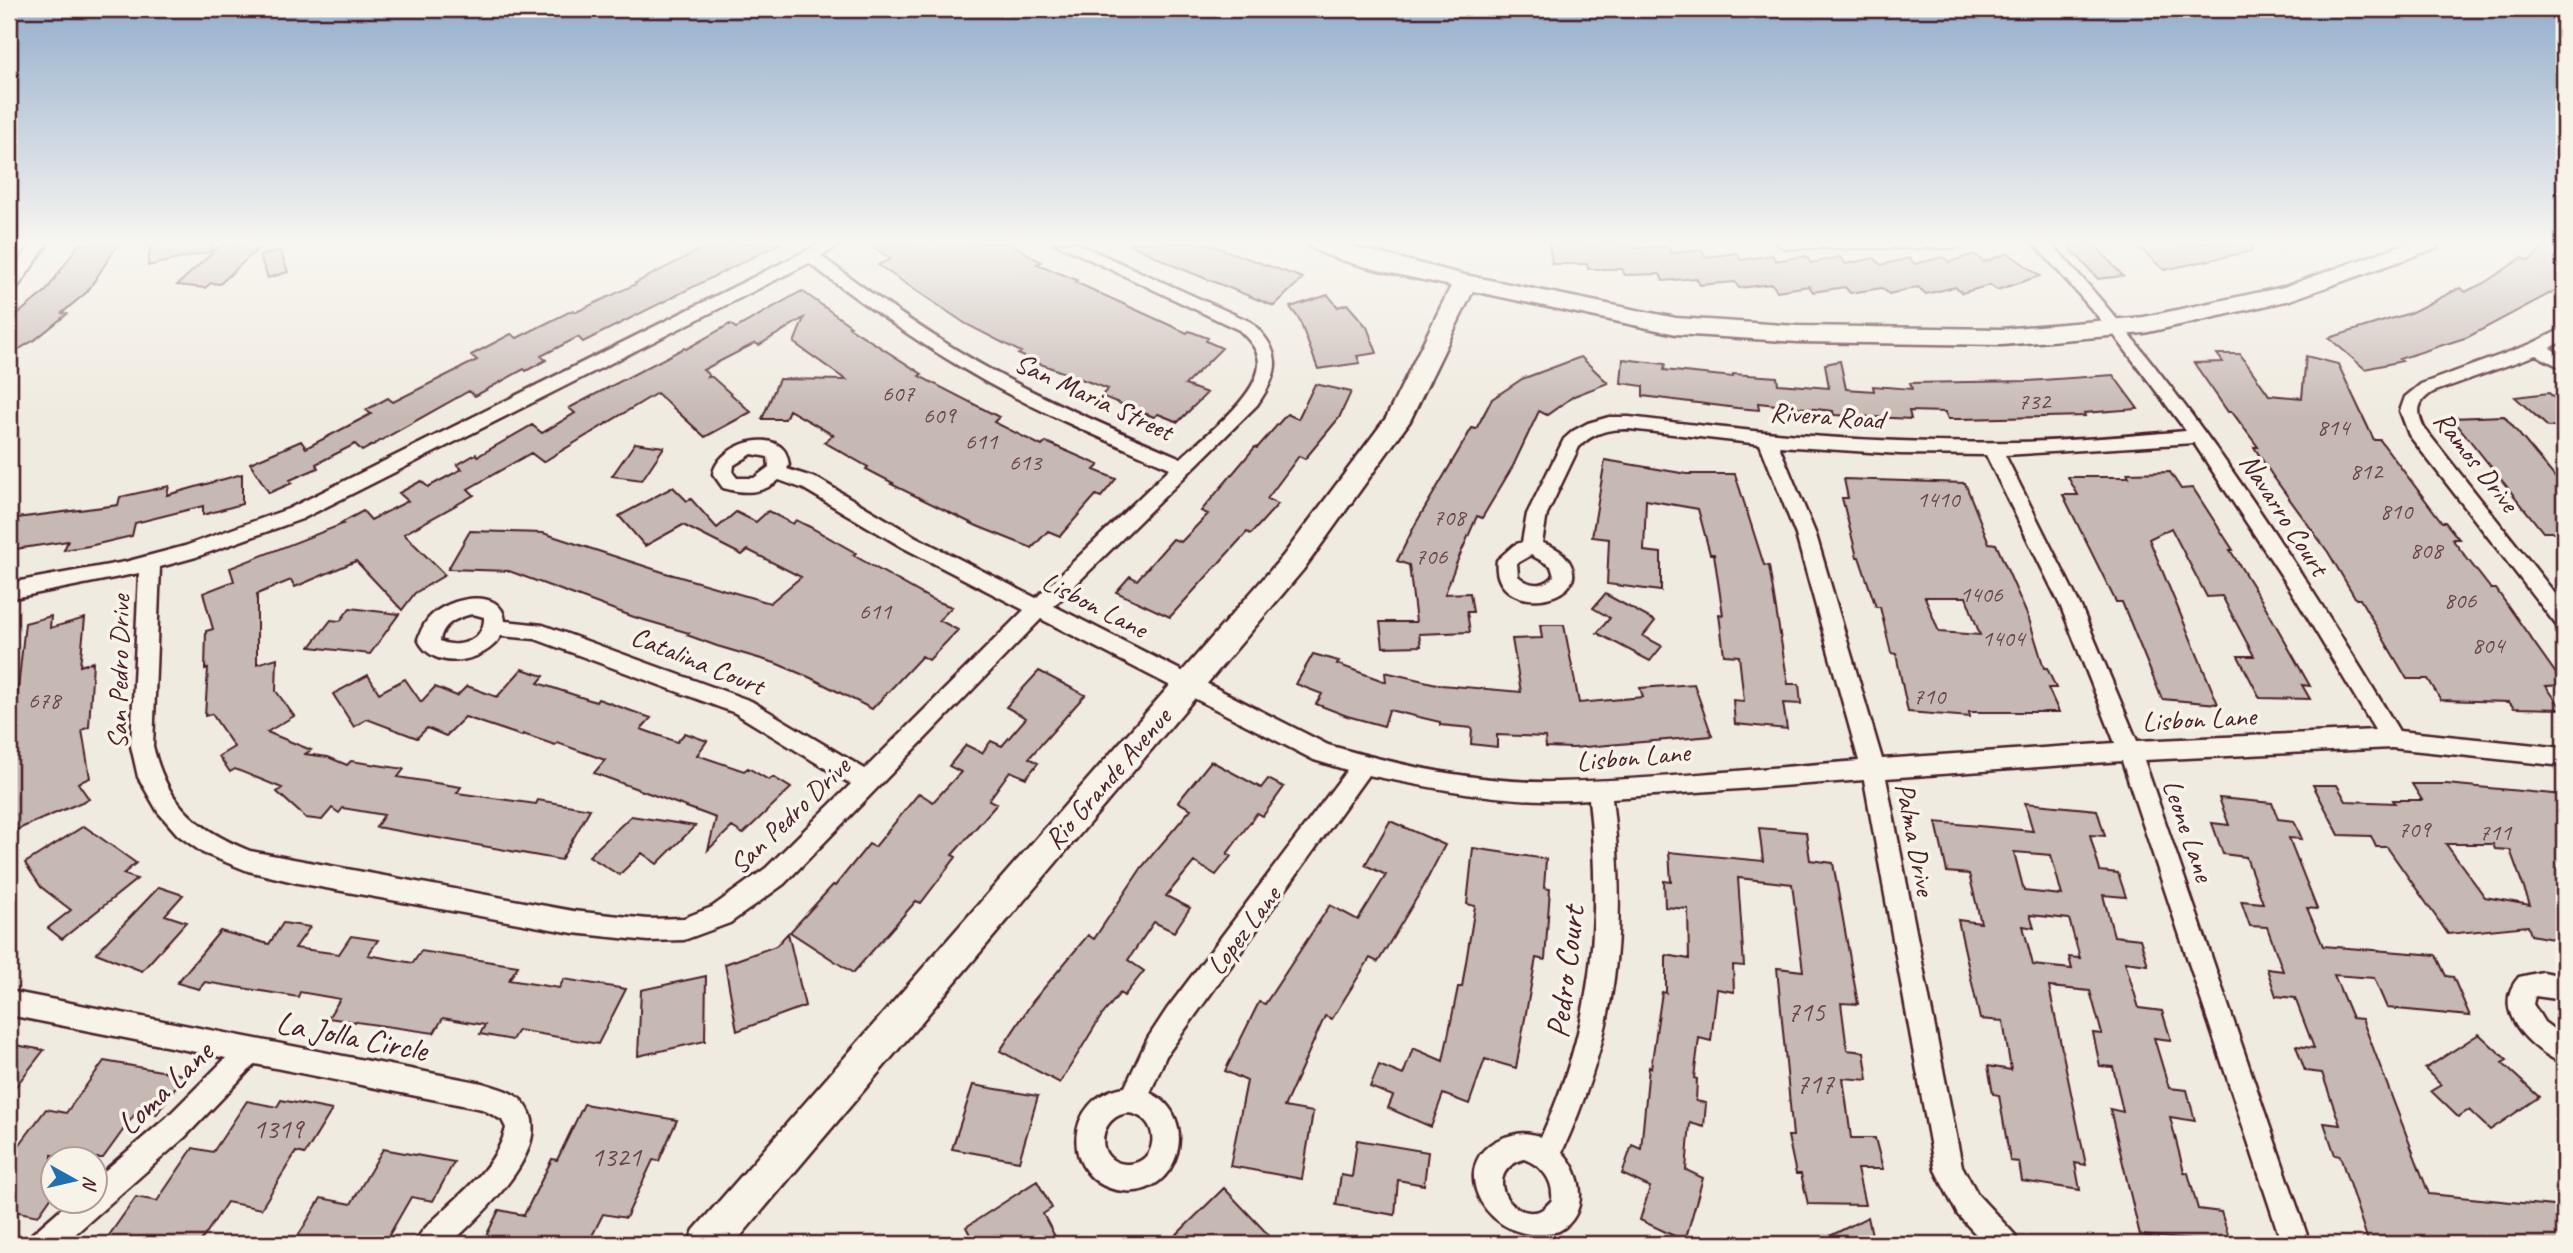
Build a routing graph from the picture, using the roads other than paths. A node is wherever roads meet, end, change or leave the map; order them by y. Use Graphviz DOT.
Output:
graph roads {
  1 [pos="720,301"];
  2 [pos="873,301"];
  3 [pos="1190,301"];
  4 [pos="1455,301"];
  5 [pos="1558,301"];
  6 [pos="2094,301"];
  7 [pos="2248,301"];
  8 [pos="2118,328"];
  9 [pos="2564,332"];
  10 [pos="2537,348"];
  11 [pos="2564,363"];
  12 [pos="2199,436"];
  13 [pos="1767,439"];
  14 [pos="1992,449"];
  15 [pos="1182,466"];
  16 [pos="777,472"];
  17 [pos="1531,548"];
  18 [pos="149,562"];
  19 [pos="9,591"];
  20 [pos="1038,609"];
  21 [pos="2564,620"];
  22 [pos="495,628"];
  23 [pos="1188,685"];
  24 [pos="2392,739"];
  25 [pos="2130,751"];
  26 [pos="2564,757"];
  27 [pos="1363,765"];
  28 [pos="1873,769"];
  29 [pos="867,782"];
  30 [pos="1600,790"];
  31 [pos="2564,988"];
  32 [pos="9,1003"];
  33 [pos="250,1051"];
  34 [pos="2564,1051"];
  35 [pos="1133,1100"];
  36 [pos="1547,1154"];
  37 [pos="108,1188"];
  38 [pos="77,1214"];
  39 [pos="42,1244"];
  40 [pos="429,1244"];
  41 [pos="708,1244"];
  42 [pos="2004,1244"];
  43 [pos="2296,1244"];
  1 -- 18 [label="street, San Pedro Drive"];
  2 -- 15 [label="street, San Maria Street"];
  3 -- 15 [label="street, San Pedro Drive"];
  4 -- 23 [label="street, Rio Grande Avenue"];
  5 -- 8 [label="street"];
  6 -- 8 [label="street, Navarro Court"];
  7 -- 8 [label="street"];
  8 -- 12 [label="street, Navarro Court"];
  9 -- 10 [label="street, Ramos Drive"];
  10 -- 11 [label="street"];
  10 -- 21 [label="street, Ramos Drive"];
  12 -- 14 [label="street, Rivera Road"];
  12 -- 24 [label="street, Navarro Court"];
  13 -- 14 [label="street, Rivera Road"];
  13 -- 17 [label="street, Rivera Road"];
  13 -- 28 [label="street, Palma Drive"];
  14 -- 25 [label="street, Leone Lane"];
  15 -- 20 [label="street, San Pedro Drive"];
  16 -- 20 [label="street, Lisbon Lane"];
  18 -- 19 [label="street, San Pedro Drive"];
  18 -- 29 [label="street, San Pedro Drive"];
  20 -- 23 [label="street, Lisbon Lane"];
  20 -- 29 [label="street, San Pedro Drive"];
  22 -- 29 [label="street, Catalina Court"];
  23 -- 27 [label="street, Lisbon Lane"];
  23 -- 41 [label="street, Rio Grande Avenue"];
  24 -- 25 [label="street, Lisbon Lane"];
  24 -- 26 [label="street, Lisbon Lane"];
  25 -- 28 [label="street, Lisbon Lane"];
  25 -- 43 [label="street, Leone Lane"];
  27 -- 30 [label="street, Lisbon Lane"];
  27 -- 35 [label="street, Lopez Lane"];
  28 -- 30 [label="street, Lisbon Lane"];
  28 -- 42 [label="street, Palma Drive"];
  30 -- 36 [label="street, Pedro Court"];
  31 -- 34 [label="street"];
  32 -- 33 [label="street, La Jolla Circle"];
  33 -- 37 [label="street, Loma Lane"];
  33 -- 40 [label="street, La Jolla Circle"];
  38 -- 39 [label="street, Loma Lane"];
}
